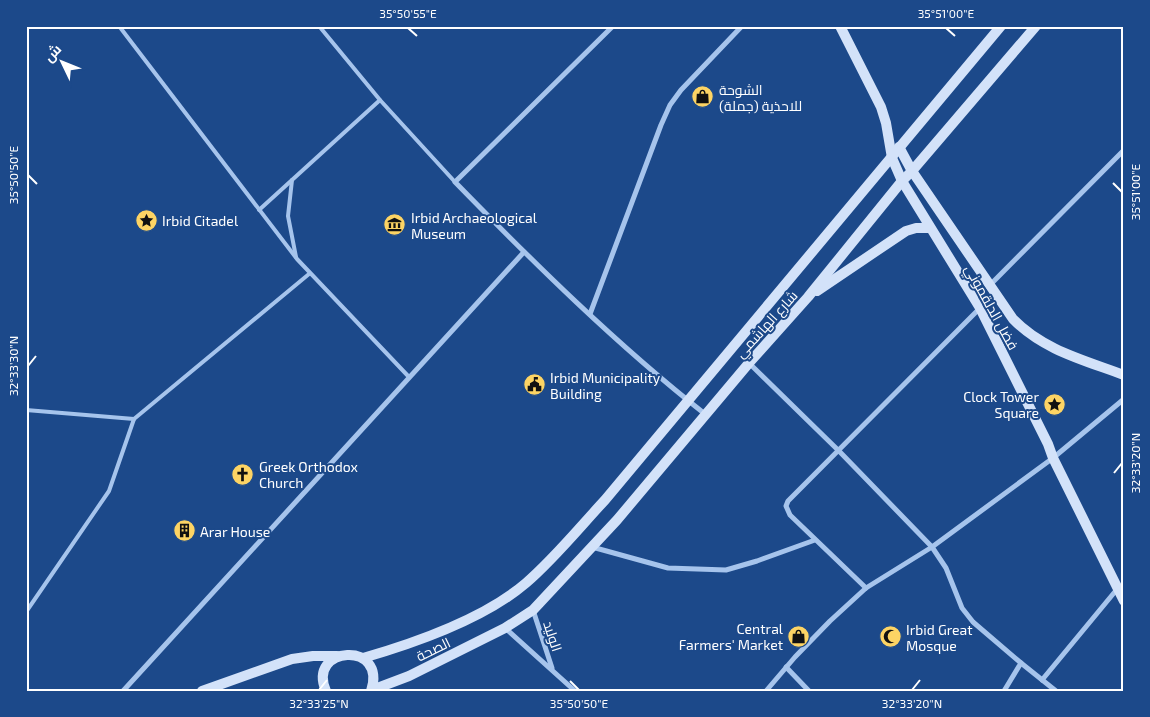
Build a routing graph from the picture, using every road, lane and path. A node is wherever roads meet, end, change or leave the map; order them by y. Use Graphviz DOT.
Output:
graph roads {
  1 [pos="119,26"];
  2 [pos="319,26"];
  3 [pos="612,26"];
  4 [pos="742,26"];
  5 [pos="840,26"];
  6 [pos="1001,26"];
  7 [pos="1036,26"];
  8 [pos="380,100"];
  9 [pos="899,147"];
  10 [pos="1124,150"];
  11 [pos="892,158"];
  12 [pos="912,171"];
  13 [pos="292,180"];
  14 [pos="902,181"];
  15 [pos="455,182"];
  16 [pos="259,210"];
  17 [pos="930,228"];
  18 [pos="524,252"];
  19 [pos="297,259"];
  20 [pos="309,274"];
  21 [pos="990,285"];
  22 [pos="808,297"];
  23 [pos="980,308"];
  24 [pos="590,314"];
  25 [pos="749,363"];
  26 [pos="1124,375"];
  27 [pos="409,377"];
  28 [pos="1124,399"];
  29 [pos="688,400"];
  30 [pos="26,410"];
  31 [pos="706,414"];
  32 [pos="134,419"];
  33 [pos="839,451"];
  34 [pos="1053,458"];
  35 [pos="815,540"];
  36 [pos="592,547"];
  37 [pos="932,547"];
  38 [pos="866,588"];
  39 [pos="1118,588"];
  40 [pos="1124,601"];
  41 [pos="532,610"];
  42 [pos="26,612"];
  43 [pos="505,628"];
  44 [pos="338,656"];
  45 [pos="363,658"];
  46 [pos="1021,663"];
  47 [pos="786,667"];
  48 [pos="552,669"];
  49 [pos="1042,680"];
  50 [pos="371,690"];
  51 [pos="123,691"];
  52 [pos="202,691"];
  53 [pos="326,691"];
  54 [pos="575,691"];
  55 [pos="766,691"];
  56 [pos="809,691"];
  57 [pos="1004,691"];
  58 [pos="1056,691"];
  1 -- 16 [label="lane"];
  2 -- 8 [label="lane"];
  3 -- 15 [label="street"];
  4 -- 24 [label="street"];
  5 -- 11 [label="main road, فضل الدلقموني"];
  6 -- 9 [label="main road, شارع الهاشمي"];
  7 -- 12 [label="main road, شارع الهاشمي"];
  8 -- 13 [label="lane"];
  8 -- 15 [label="lane"];
  9 -- 11 [label="main road, شارع الهاشمي"];
  9 -- 12 [label="main road"];
  10 -- 21 [label="street"];
  11 -- 14 [label="main road, فضل الدلقموني"];
  11 -- 29 [label="main road, شارع الهاشمي"];
  12 -- 14 [label="main road, شارع الهاشمي"];
  12 -- 21 [label="main road"];
  13 -- 16 [label="lane"];
  13 -- 19 [label="lane"];
  14 -- 17 [label="main road, فضل الدلقموني"];
  14 -- 22 [label="main road, شارع الهاشمي"];
  15 -- 18 [label="street"];
  16 -- 19 [label="lane"];
  17 -- 22 [label="main road"];
  17 -- 23 [label="main road, فضل الدلقموني"];
  18 -- 24 [label="street"];
  18 -- 27 [label="street"];
  19 -- 20 [label="lane"];
  20 -- 27 [label="lane"];
  20 -- 32 [label="lane"];
  21 -- 26 [label="main road"];
  22 -- 25 [label="main road, شارع الهاشمي"];
  23 -- 33 [label="street"];
  23 -- 34 [label="main road, فضل الدلقموني"];
  24 -- 29 [label="street"];
  25 -- 31 [label="main road, شارع الهاشمي"];
  25 -- 33 [label="street"];
  27 -- 51 [label="street"];
  28 -- 34 [label="street"];
  29 -- 31 [label="street"];
  29 -- 45 [label="main road, شارع الهاشمي"];
  30 -- 32 [label="lane"];
  31 -- 36 [label="main road, شارع الهاشمي"];
  32 -- 42 [label="lane"];
  33 -- 35 [label="street"];
  33 -- 37 [label="street"];
  34 -- 37 [label="street"];
  34 -- 39 [label="main road, فضل الدلقموني"];
  35 -- 36 [label="street"];
  35 -- 38 [label="street"];
  36 -- 41 [label="main road, شارع الهاشمي"];
  37 -- 38 [label="street"];
  37 -- 46 [label="street"];
  38 -- 47 [label="street"];
  39 -- 40 [label="main road, فضل الدلقموني"];
  39 -- 49 [label="street"];
  41 -- 43 [label="main road, شارع الهاشمي"];
  41 -- 48 [label="street, الوليد"];
  43 -- 48 [label="street, الوليد"];
  43 -- 50 [label="main road, الصحة"];
  44 -- 45 [label="main road"];
  44 -- 52 [label="main road"];
  44 -- 53 [label="main road"];
  45 -- 50 [label="main road"];
  46 -- 49 [label="street"];
  46 -- 57 [label="street"];
  47 -- 55 [label="street"];
  47 -- 56 [label="street"];
  48 -- 54 [label="street, الوليد"];
  49 -- 58 [label="street"];
}
